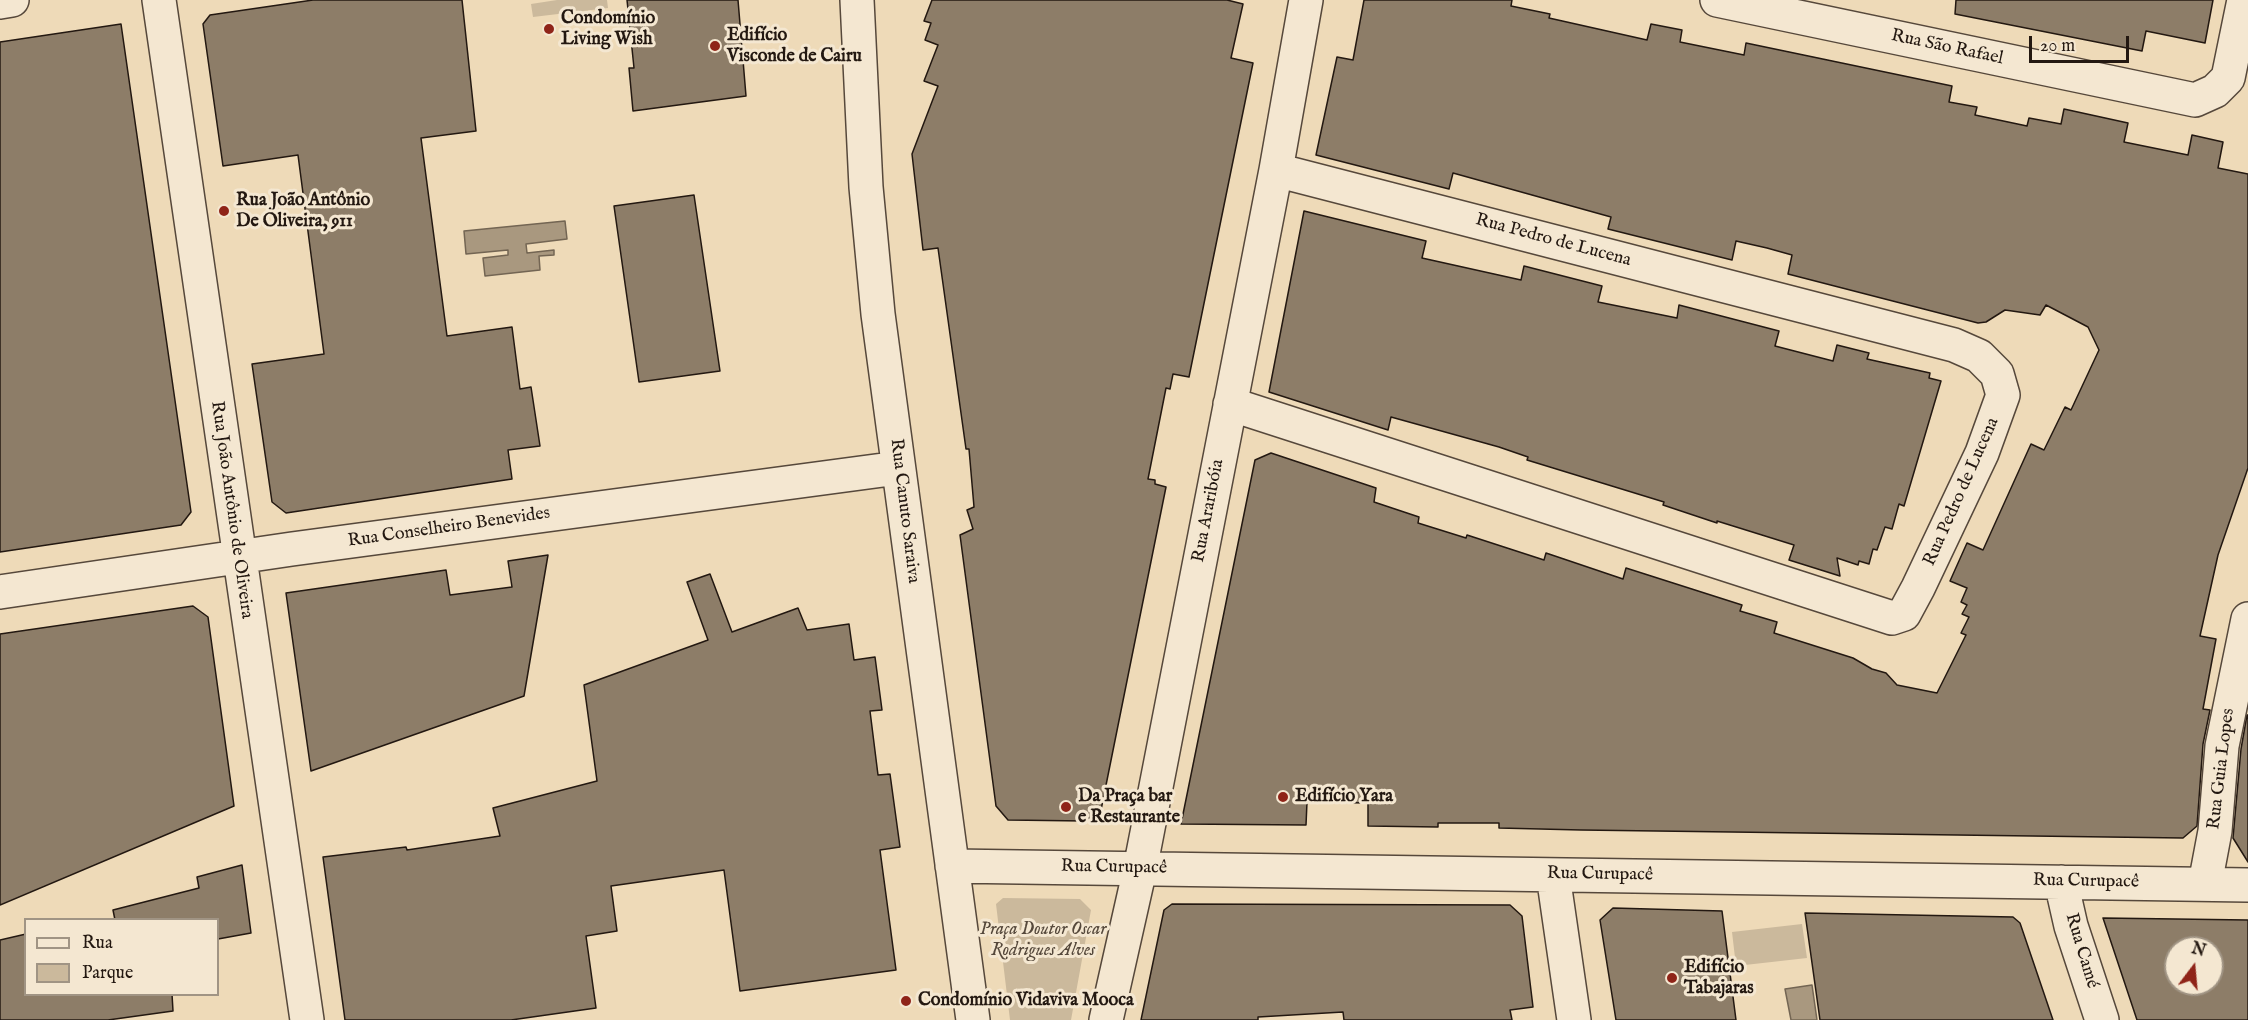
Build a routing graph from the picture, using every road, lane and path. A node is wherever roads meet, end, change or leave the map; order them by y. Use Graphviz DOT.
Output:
graph roads {
  1 [pos="12,0"];
  2 [pos="159,0"];
  3 [pos="857,0"];
  4 [pos="1306,0"];
  5 [pos="1717,0"];
  6 [pos="2244,0"];
  7 [pos="0,2"];
  8 [pos="1276,170"];
  9 [pos="1230,404"];
  10 [pos="898,468"];
  11 [pos="238,556"];
  12 [pos="0,592"];
  13 [pos="2248,619"];
  14 [pos="952,866"];
  15 [pos="1140,869"];
  16 [pos="1553,875"];
  17 [pos="2061,882"];
  18 [pos="2205,884"];
  19 [pos="2248,885"];
  20 [pos="306,1020"];
  21 [pos="973,1020"];
  22 [pos="1106,1020"];
  23 [pos="1574,1020"];
  24 [pos="2102,1020"];
  1 -- 7 [label="street"];
  2 -- 11 [label="street, Rua João Antônio de Oliveira"];
  3 -- 10 [label="street, Rua Canuto Saraiva"];
  4 -- 8 [label="street, Rua Araribóia"];
  5 -- 6 [label="street, Rua São Rafael"];
  8 -- 9 [label="street, Rua Araribóia"];
  8 -- 9 [label="street, Rua Pedro de Lucena"];
  9 -- 15 [label="street, Rua Araribóia"];
  10 -- 11 [label="street, Rua Conselheiro Benevides"];
  10 -- 14 [label="street, Rua Canuto Saraiva"];
  11 -- 12 [label="street, Rua Conselheiro Benevides"];
  11 -- 20 [label="street, Rua João Antônio de Oliveira"];
  13 -- 18 [label="street, Rua Guia Lopes"];
  14 -- 15 [label="street, Rua Curupacê"];
  14 -- 21 [label="street, Rua Canuto Saraiva"];
  15 -- 16 [label="street, Rua Curupacê"];
  15 -- 22 [label="street, Rua Araribóia"];
  16 -- 17 [label="street, Rua Curupacê"];
  16 -- 23 [label="street"];
  17 -- 18 [label="street, Rua Curupacê"];
  17 -- 24 [label="street, Rua Camé"];
  18 -- 19 [label="street, Rua Curupacê"];
}
